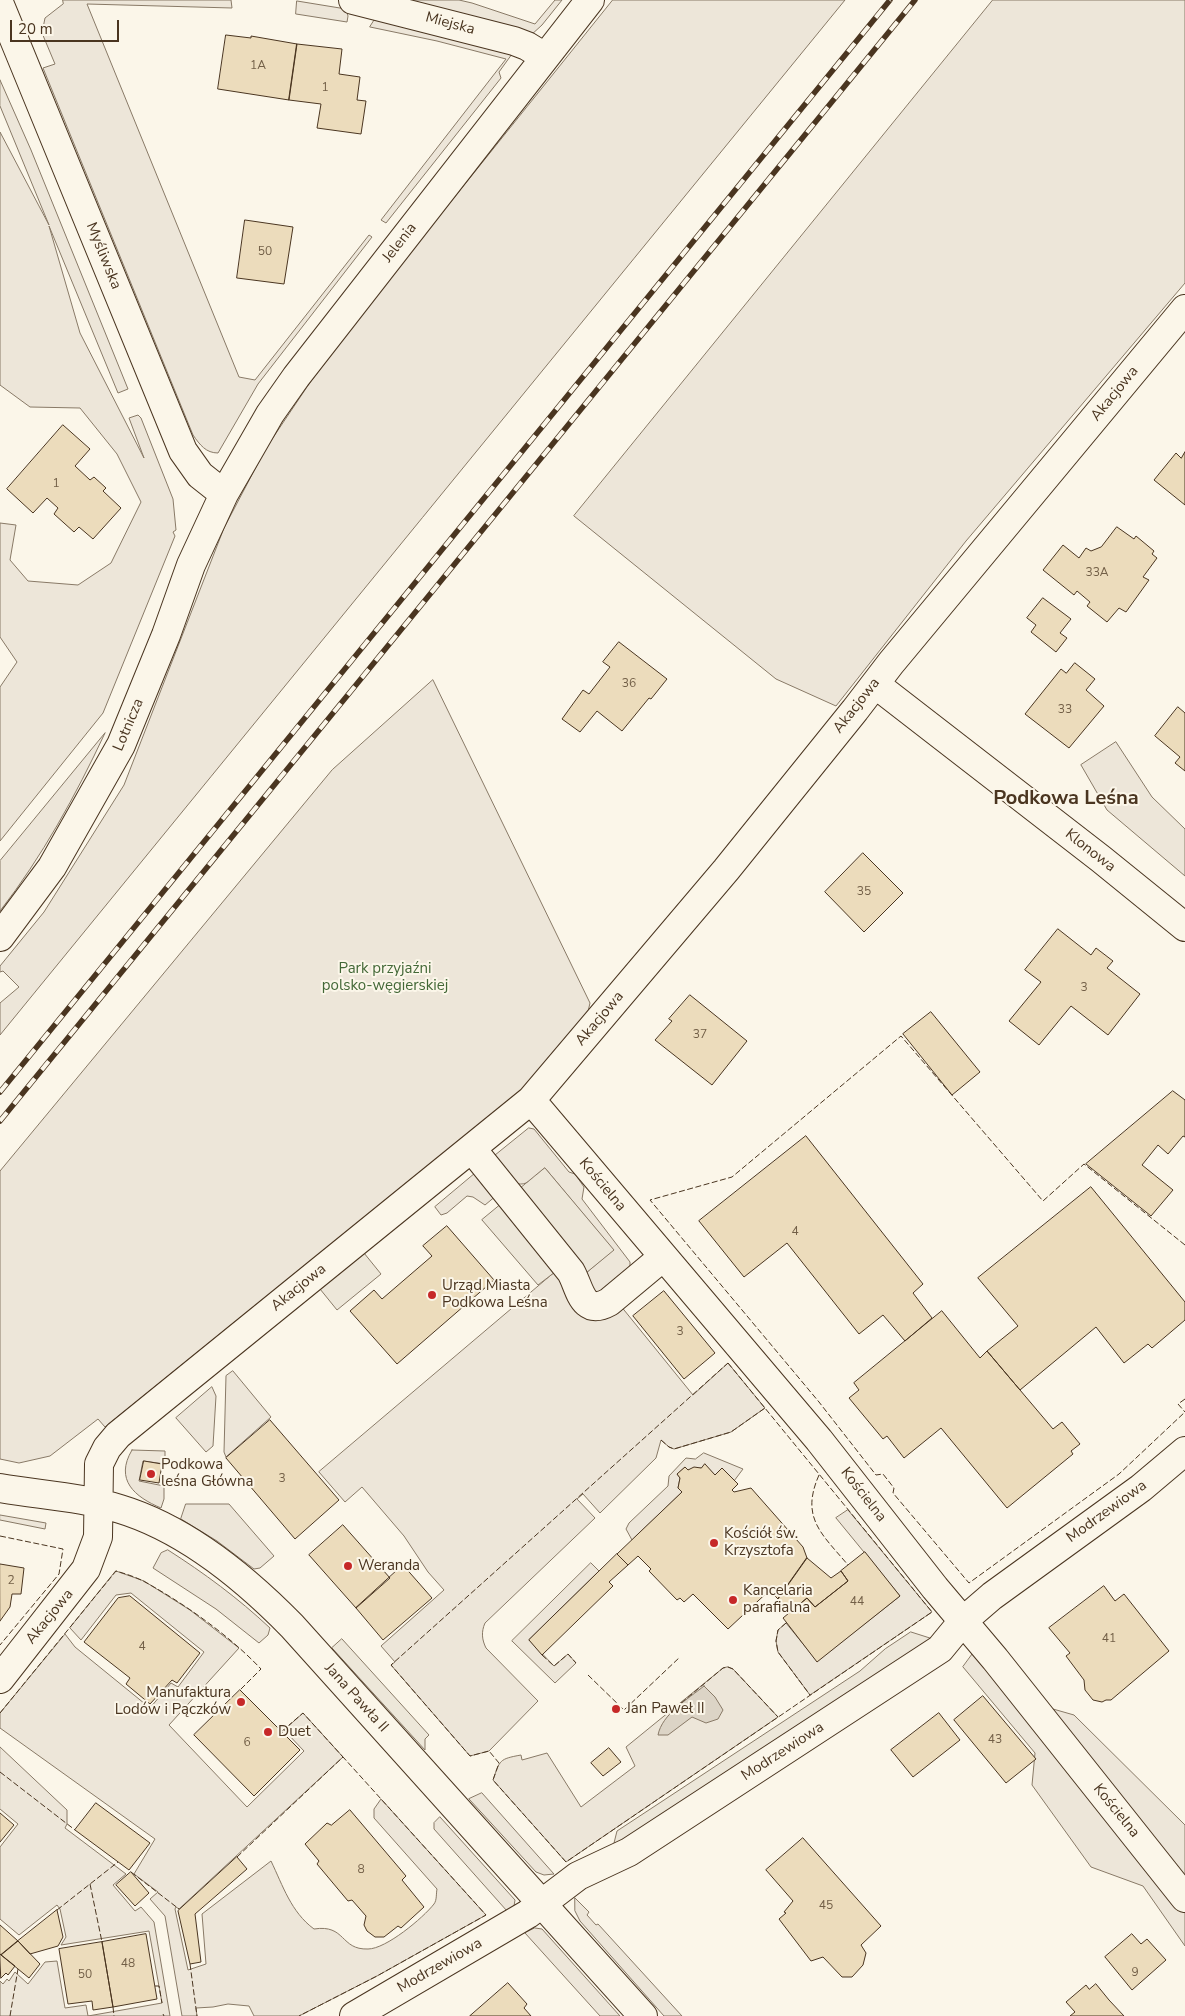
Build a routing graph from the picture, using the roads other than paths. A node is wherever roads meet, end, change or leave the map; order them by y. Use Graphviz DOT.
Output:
graph roads {
  1 [pos="353,0"];
  2 [pos="590,0"];
  3 [pos="0,5"];
  4 [pos="544,57"];
  5 [pos="1185,310"];
  6 [pos="224,494"];
  7 [pos="875,684"];
  8 [pos="1185,927"];
  9 [pos="0,937"];
  10 [pos="531,1100"];
  11 [pos="472,1149"];
  12 [pos="663,1257"];
  13 [pos="1185,1452"];
  14 [pos="0,1488"];
  15 [pos="98,1504"];
  16 [pos="963,1621"];
  17 [pos="0,1679"];
  18 [pos="1185,1898"];
  19 [pos="542,1904"];
  20 [pos="354,2016"];
  21 [pos="643,2016"];
  1 -- 4 [label="street, Miejska"];
  2 -- 4 [label="street, Jelenia"];
  3 -- 6 [label="street, Myśliwska"];
  4 -- 6 [label="street, Jelenia"];
  5 -- 7 [label="street, Akacjowa"];
  6 -- 9 [label="street, Lotnicza"];
  7 -- 8 [label="street, Klonowa"];
  7 -- 10 [label="street, Akacjowa"];
  10 -- 11 [label="street, Akacjowa"];
  10 -- 12 [label="street, Kościelna"];
  11 -- 12 [label="street"];
  11 -- 15 [label="street, Akacjowa"];
  12 -- 16 [label="street, Kościelna"];
  13 -- 16 [label="street, Modrzewiowa"];
  14 -- 15 [label="street, Jana Pawła II"];
  15 -- 17 [label="street, Akacjowa"];
  15 -- 19 [label="street, Jana Pawła II"];
  16 -- 18 [label="street, Kościelna"];
  16 -- 19 [label="street, Modrzewiowa"];
  19 -- 20 [label="street, Modrzewiowa"];
  19 -- 21 [label="street, Jana Pawła II"];
}
